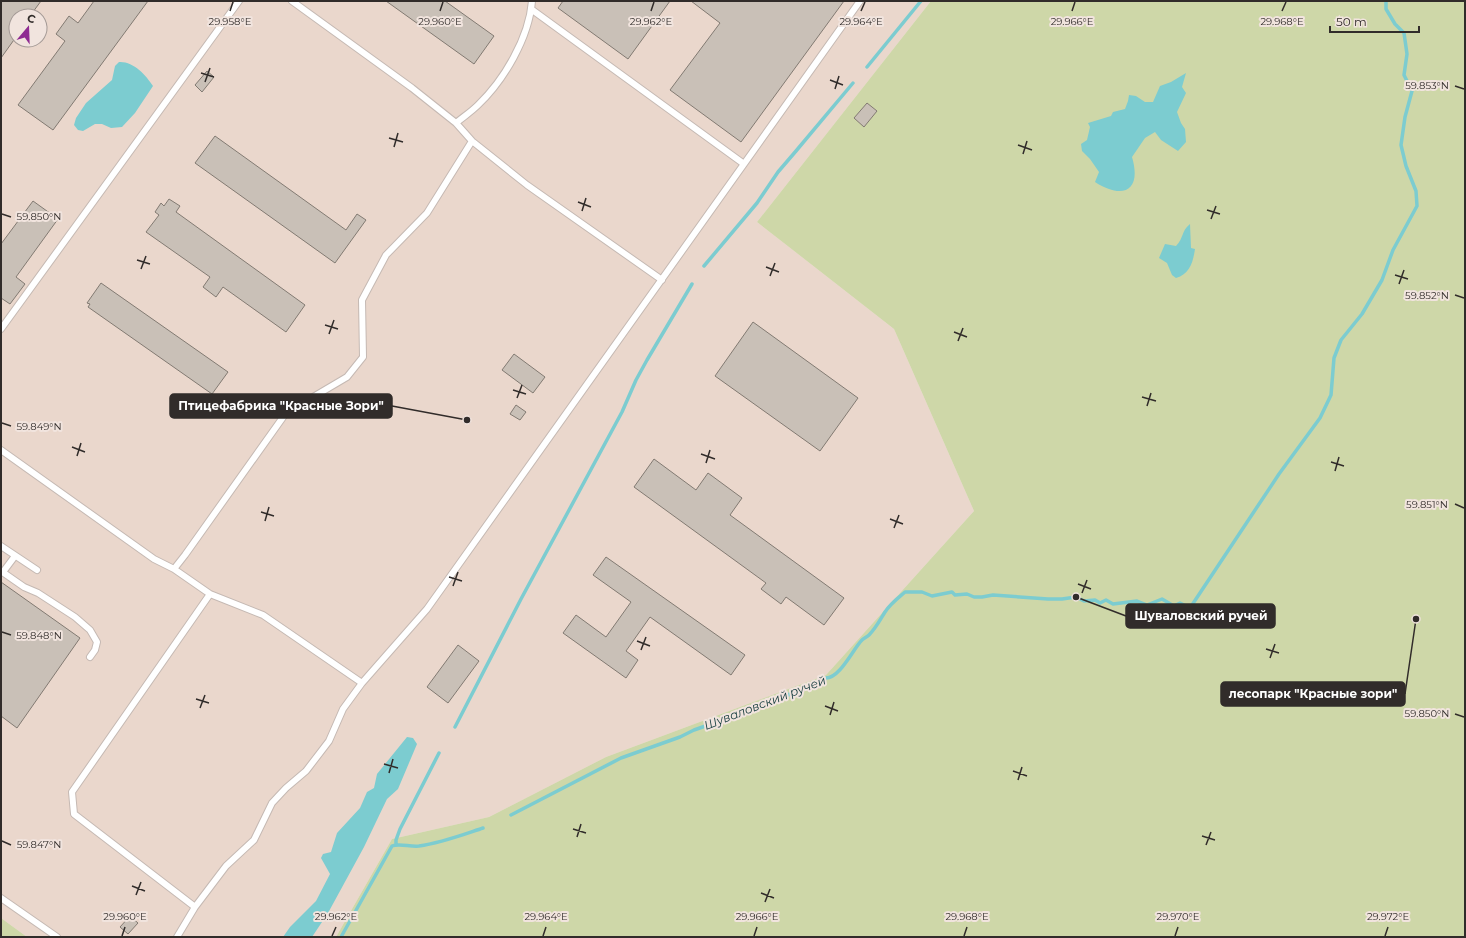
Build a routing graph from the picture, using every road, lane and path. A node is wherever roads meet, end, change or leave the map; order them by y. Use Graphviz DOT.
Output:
graph roads {
  1 [pos="239,1"];
  2 [pos="292,1"];
  3 [pos="532,1"];
  4 [pos="860,1"];
  5 [pos="531,9"];
  6 [pos="456,123"];
  7 [pos="472,141"];
  8 [pos="744,164"];
  9 [pos="662,280"];
  10 [pos="1,330"];
  11 [pos="1,450"];
  12 [pos="1,546"];
  13 [pos="15,556"];
  14 [pos="174,569"];
  15 [pos="37,570"];
  16 [pos="2,572"];
  17 [pos="210,594"];
  18 [pos="90,657"];
  19 [pos="362,683"];
  20 [pos="1,898"];
  21 [pos="195,907"];
  22 [pos="57,937"];
  23 [pos="177,937"];
  1 -- 10 [label="lane"];
  2 -- 6 [label="lane"];
  3 -- 5 [label="lane"];
  4 -- 8 [label="lane"];
  5 -- 6 [label="lane"];
  5 -- 8 [label="lane"];
  6 -- 7 [label="lane"];
  7 -- 9 [label="lane"];
  7 -- 14 [label="lane"];
  8 -- 9 [label="lane"];
  9 -- 19 [label="lane"];
  11 -- 14 [label="lane"];
  12 -- 13 [label="lane"];
  13 -- 15 [label="lane"];
  13 -- 16 [label="lane"];
  14 -- 17 [label="lane"];
  16 -- 18 [label="lane"];
  17 -- 19 [label="lane"];
  17 -- 21 [label="lane"];
  19 -- 21 [label="lane"];
  20 -- 22 [label="lane"];
  21 -- 23 [label="lane"];
}
